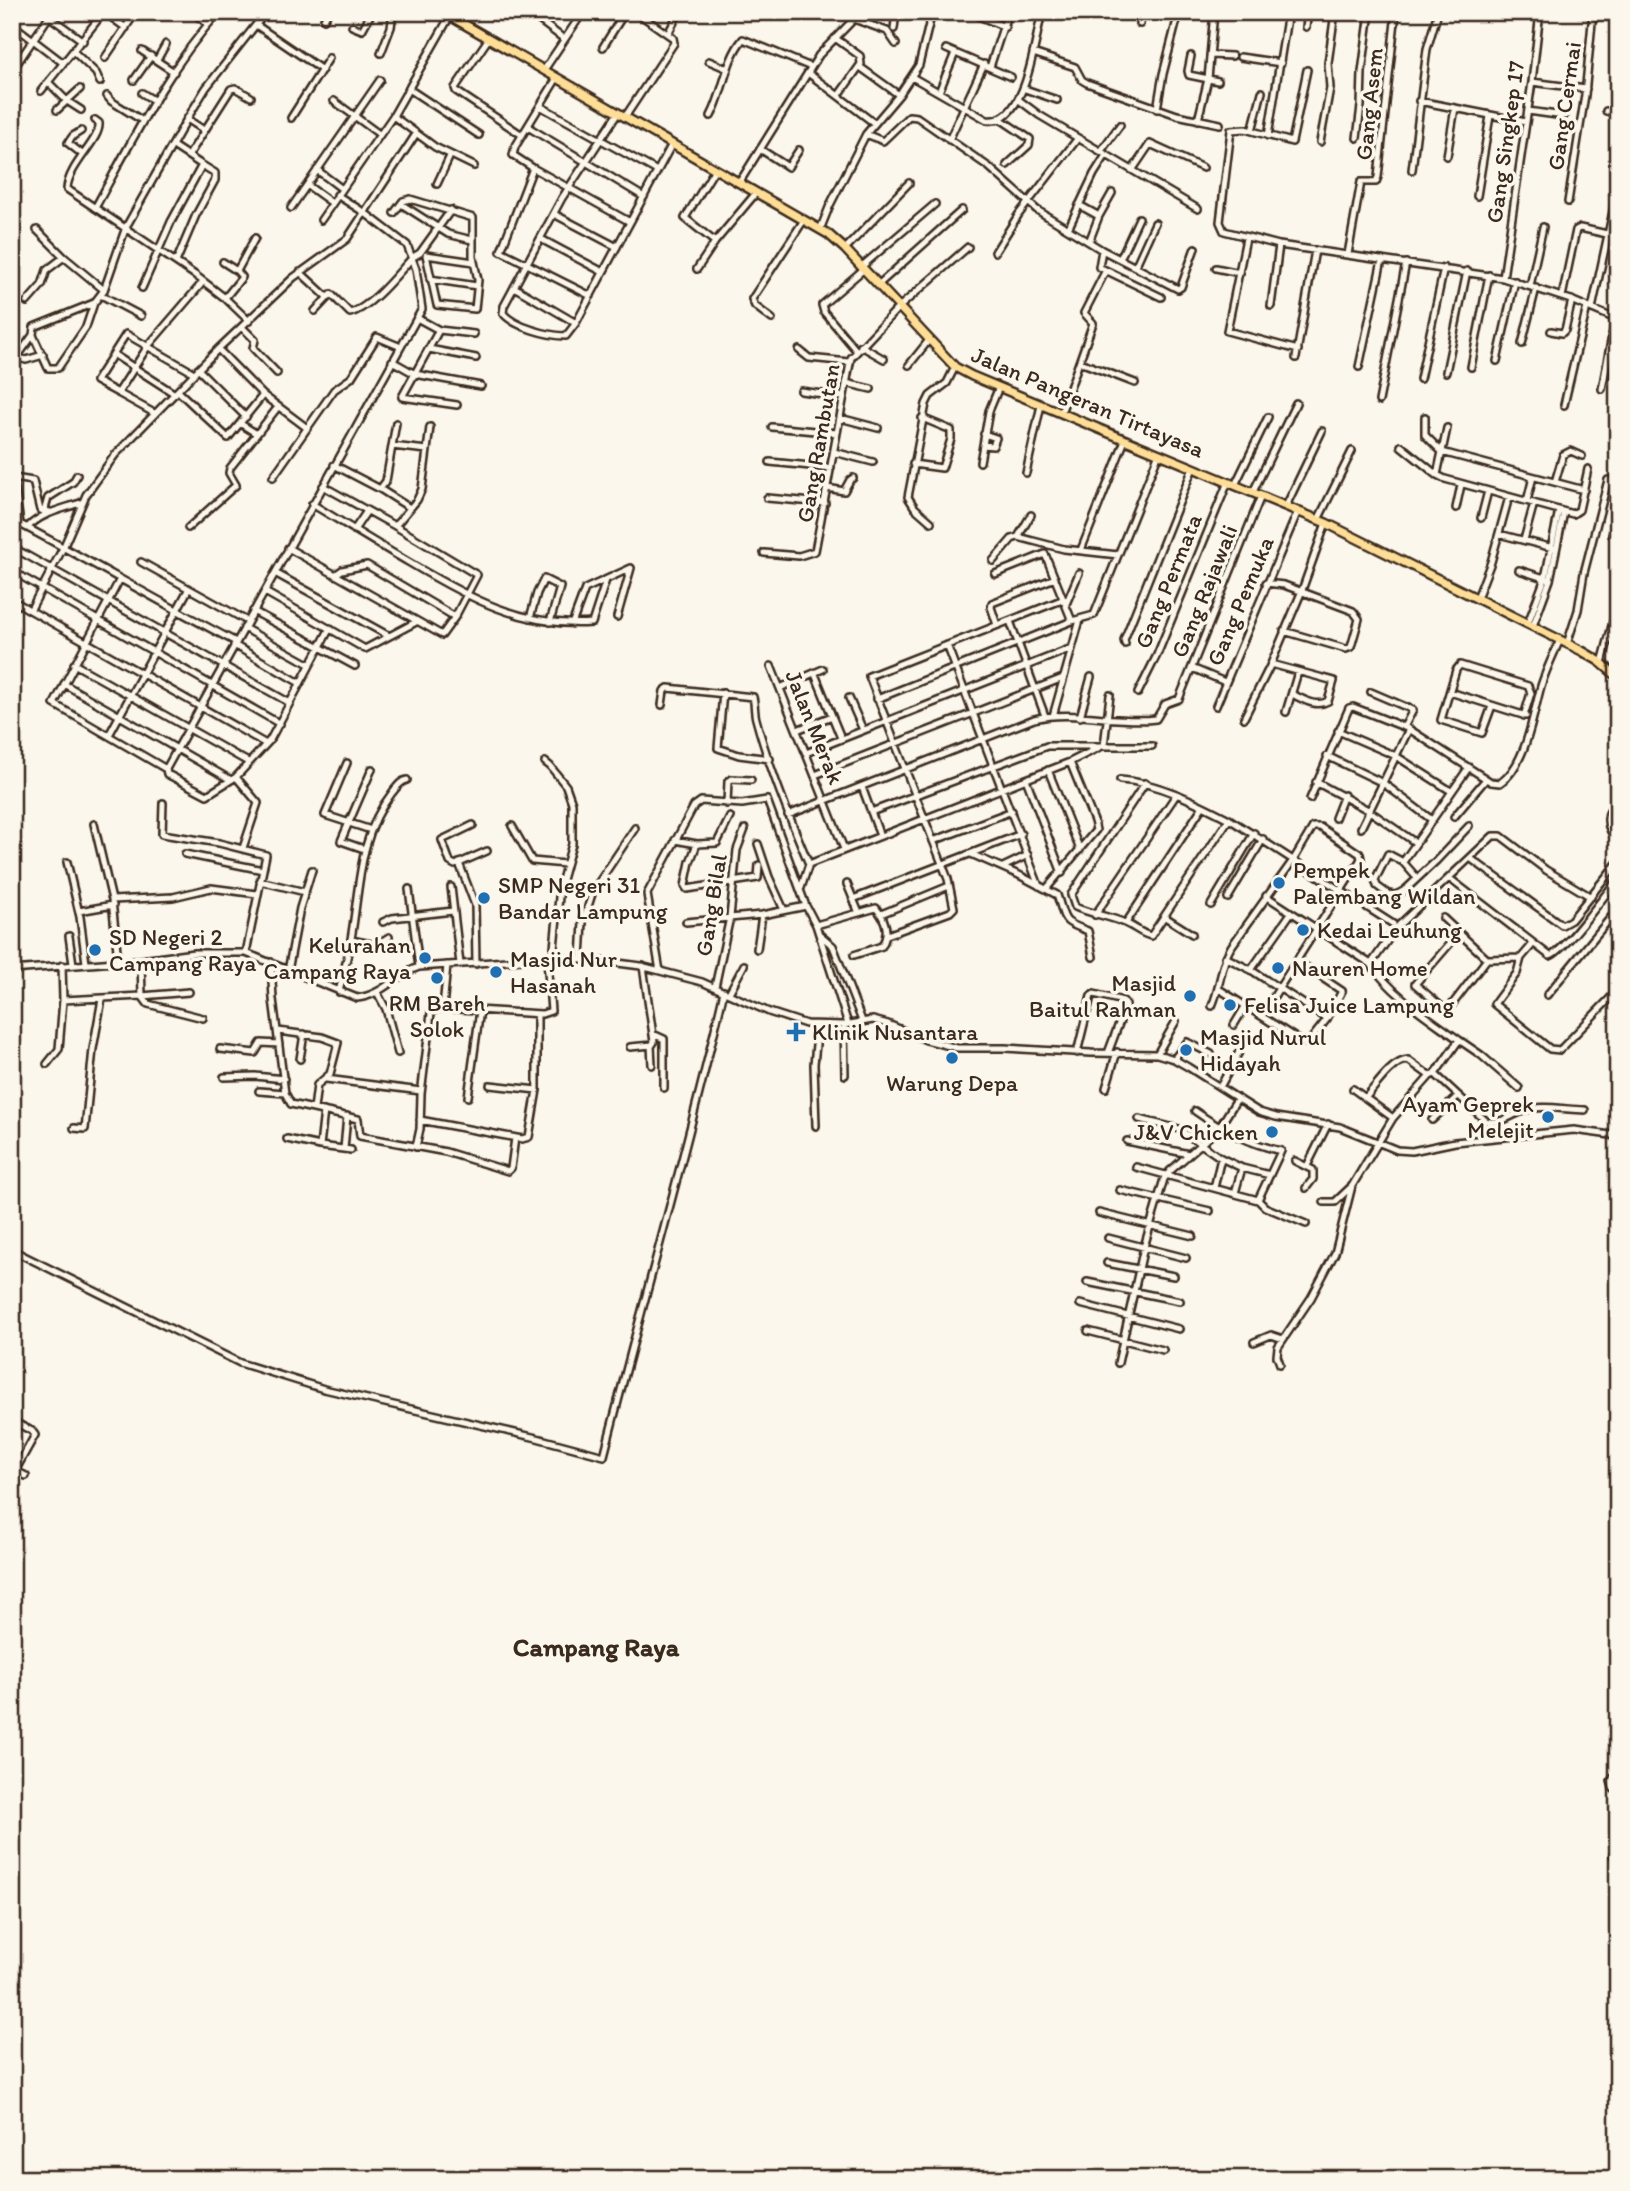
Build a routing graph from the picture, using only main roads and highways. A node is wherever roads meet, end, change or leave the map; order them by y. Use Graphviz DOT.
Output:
graph roads {
  1 [pos="447,14"];
  2 [pos="1618,677"];
  1 -- 2 [label="main road, Jalan Pangeran Tirtayasa"];
}
